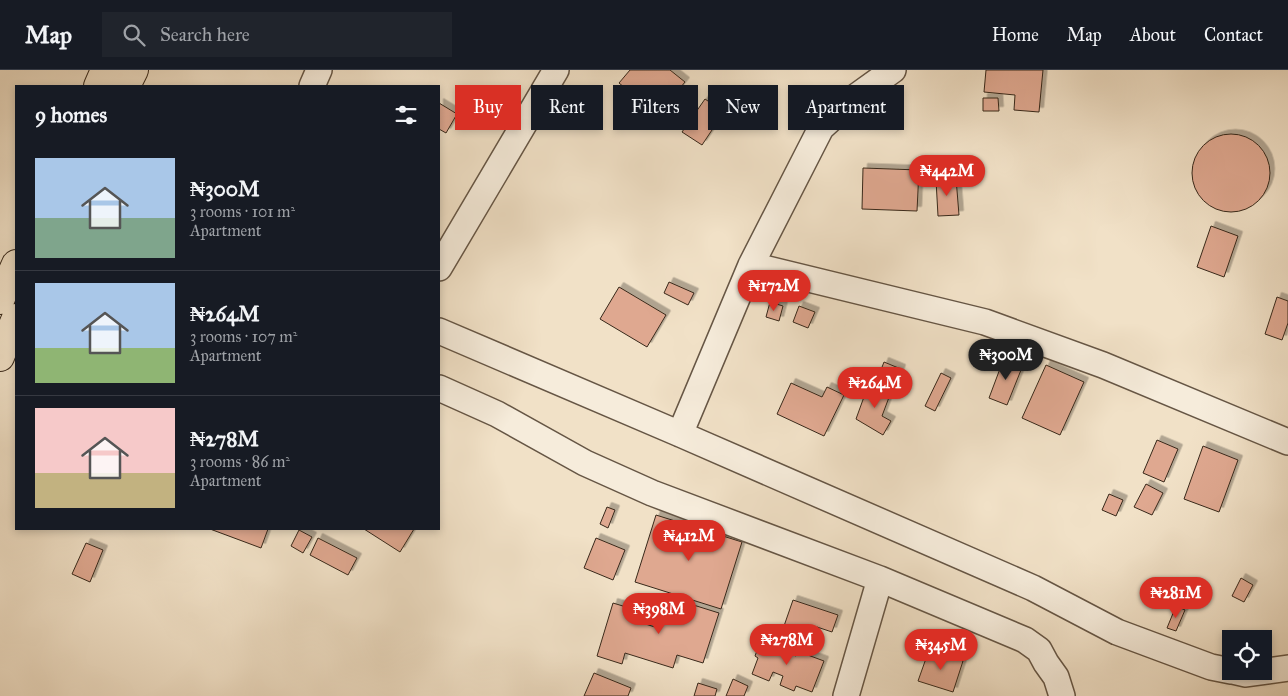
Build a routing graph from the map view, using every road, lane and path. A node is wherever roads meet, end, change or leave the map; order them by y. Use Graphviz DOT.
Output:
graph roads {
  1 [pos="105,70"];
  2 [pos="134,70"];
  3 [pos="319,70"];
  4 [pos="556,70"];
  5 [pos="892,70"];
  6 [pos="98,85"];
  7 [pos="126,85"];
  8 [pos="312,85"];
  9 [pos="750,264"];
  10 [pos="15,266"];
  11 [pos="440,266"];
  12 [pos="0,300"];
  13 [pos="15,320"];
  14 [pos="440,331"];
  15 [pos="0,357"];
  16 [pos="440,388"];
  17 [pos="680,434"];
  18 [pos="1288,442"];
  19 [pos="880,579"];
  20 [pos="1288,668"];
  21 [pos="1222,669"];
  22 [pos="1272,670"];
  23 [pos="846,696"];
  24 [pos="1062,696"];
  1 -- 6 [label="highway"];
  2 -- 7 [label="highway"];
  3 -- 8 [label="street"];
  4 -- 11 [label="street"];
  5 -- 9 [label="street"];
  9 -- 17 [label="street"];
  9 -- 18 [label="street"];
  10 -- 12 [label="highway"];
  13 -- 15 [label="highway"];
  14 -- 17 [label="street"];
  16 -- 19 [label="street"];
  17 -- 21 [label="street"];
  19 -- 23 [label="street"];
  19 -- 24 [label="street"];
  20 -- 22 [label="street"];
}
